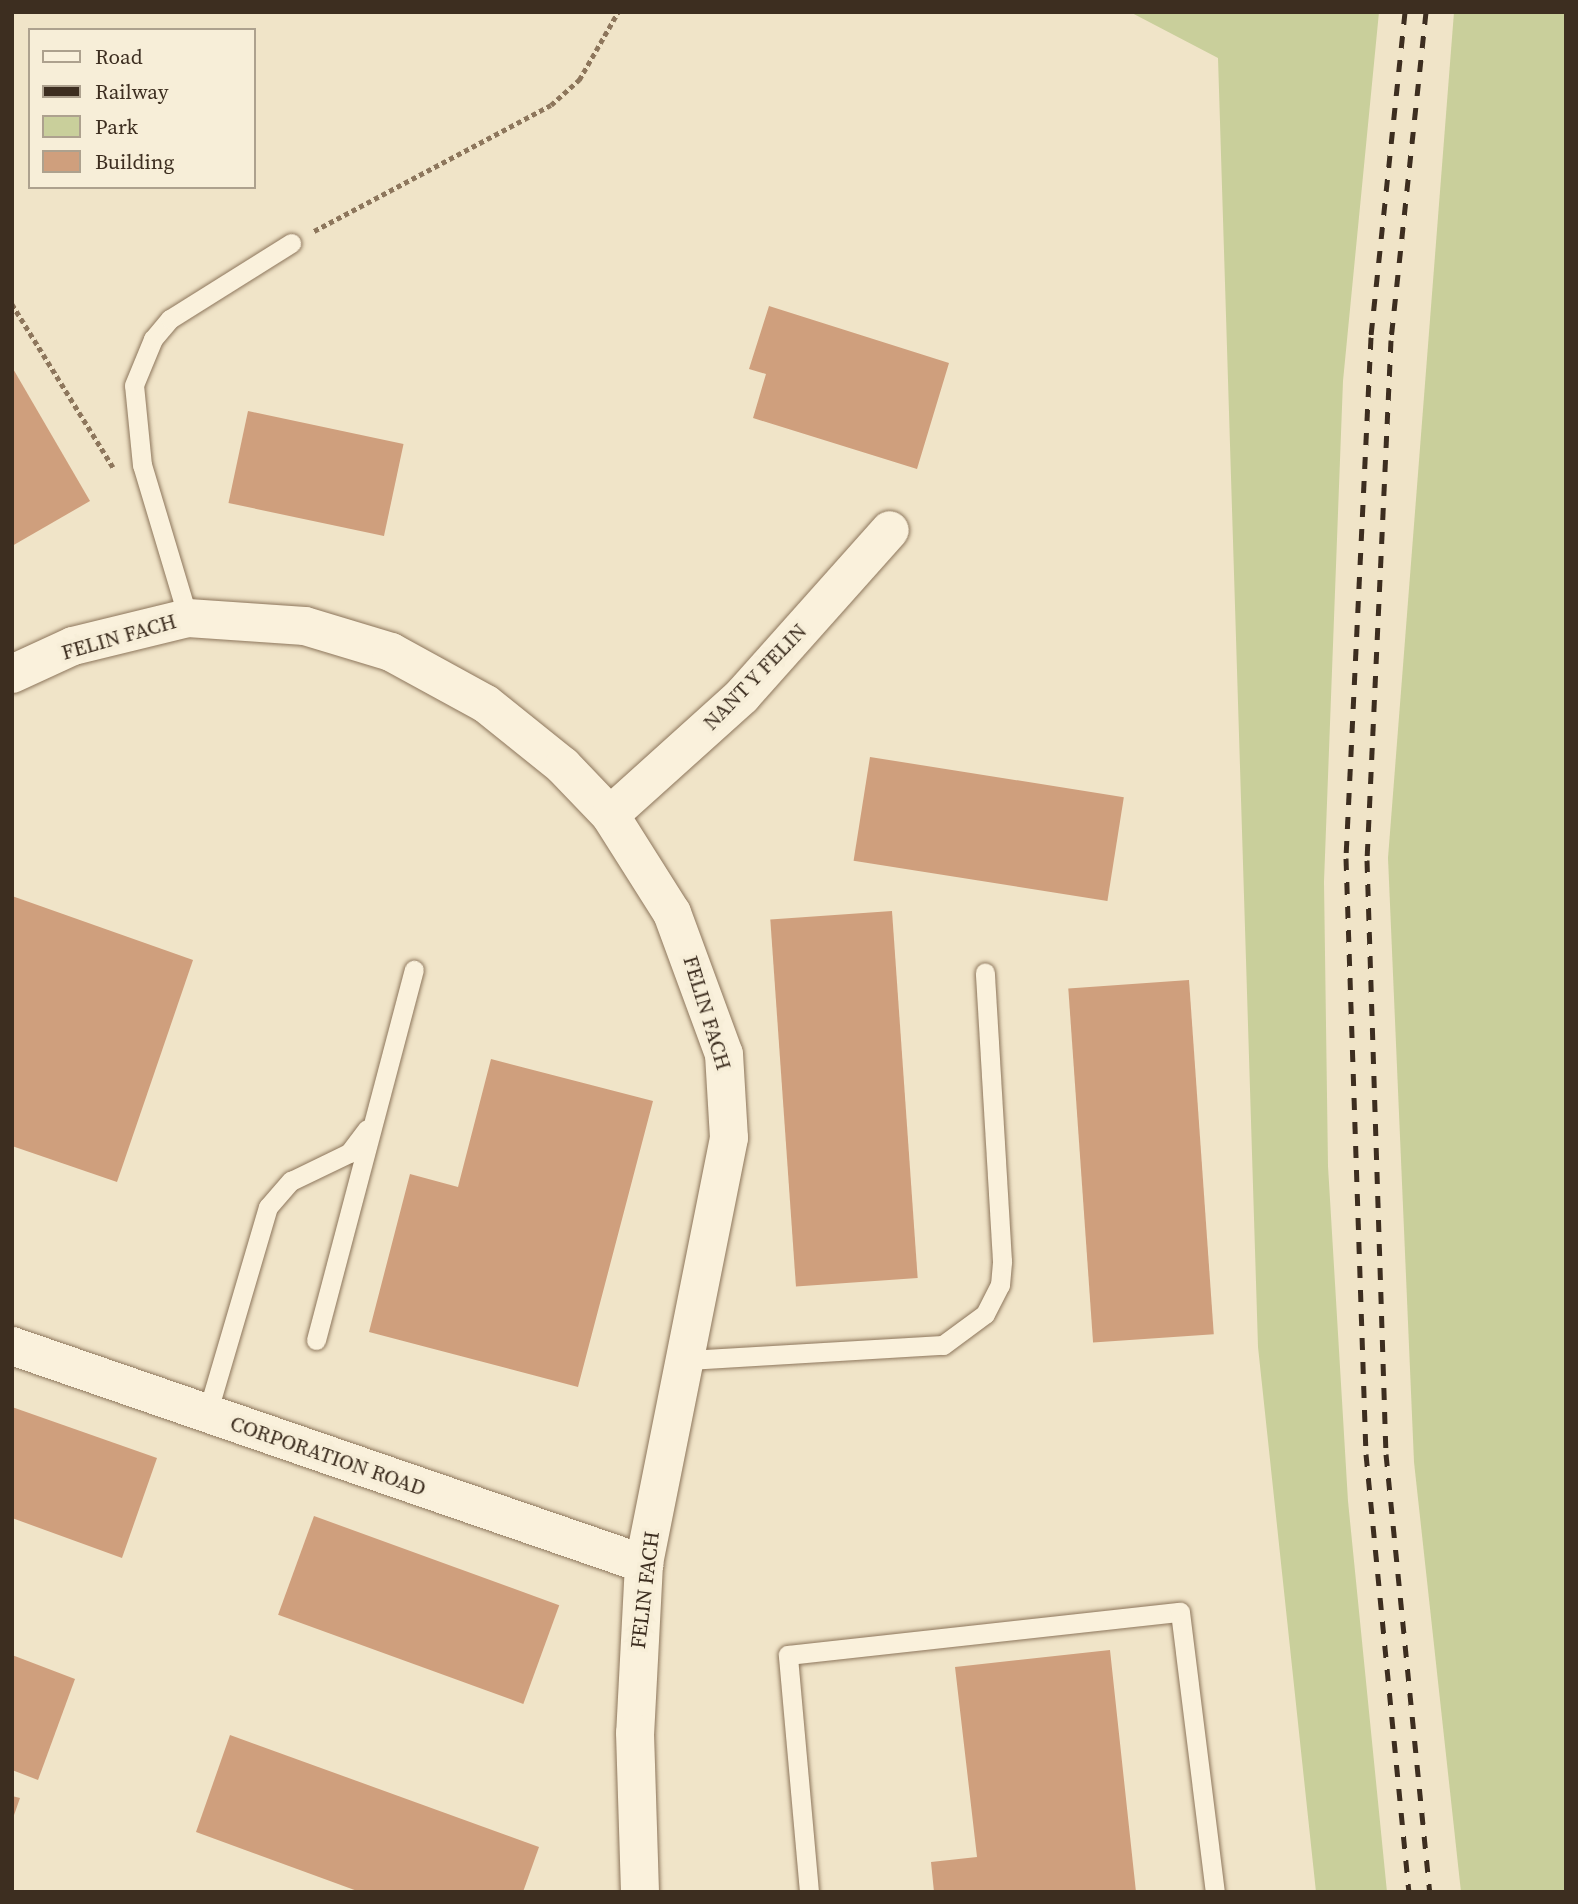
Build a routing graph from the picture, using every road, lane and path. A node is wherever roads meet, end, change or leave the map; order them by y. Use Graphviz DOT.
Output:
graph roads {
  1 [pos="618,12"];
  2 [pos="292,243"];
  3 [pos="12,304"];
  4 [pos="120,480"];
  5 [pos="890,530"];
  6 [pos="188,618"];
  7 [pos="12,674"];
  8 [pos="610,815"];
  9 [pos="414,970"];
  10 [pos="985,972"];
  11 [pos="376,1115"];
  12 [pos="316,1340"];
  13 [pos="12,1346"];
  14 [pos="688,1360"];
  15 [pos="207,1414"];
  16 [pos="644,1564"];
  17 [pos="640,1892"];
  18 [pos="808,1892"];
  19 [pos="1215,1892"];
  1 -- 2 [label="path"];
  2 -- 6 [label="lane"];
  3 -- 4 [label="path"];
  5 -- 8 [label="street, NANT Y FELIN"];
  6 -- 7 [label="street, FELIN FACH"];
  6 -- 8 [label="street, FELIN FACH"];
  8 -- 14 [label="street, FELIN FACH"];
  9 -- 11 [label="lane"];
  10 -- 14 [label="lane"];
  11 -- 12 [label="lane"];
  11 -- 15 [label="lane"];
  13 -- 15 [label="street, CORPORATION ROAD"];
  14 -- 16 [label="street, FELIN FACH"];
  15 -- 16 [label="street, CORPORATION ROAD"];
  16 -- 17 [label="street, FELIN FACH"];
  18 -- 19 [label="lane"];
}
